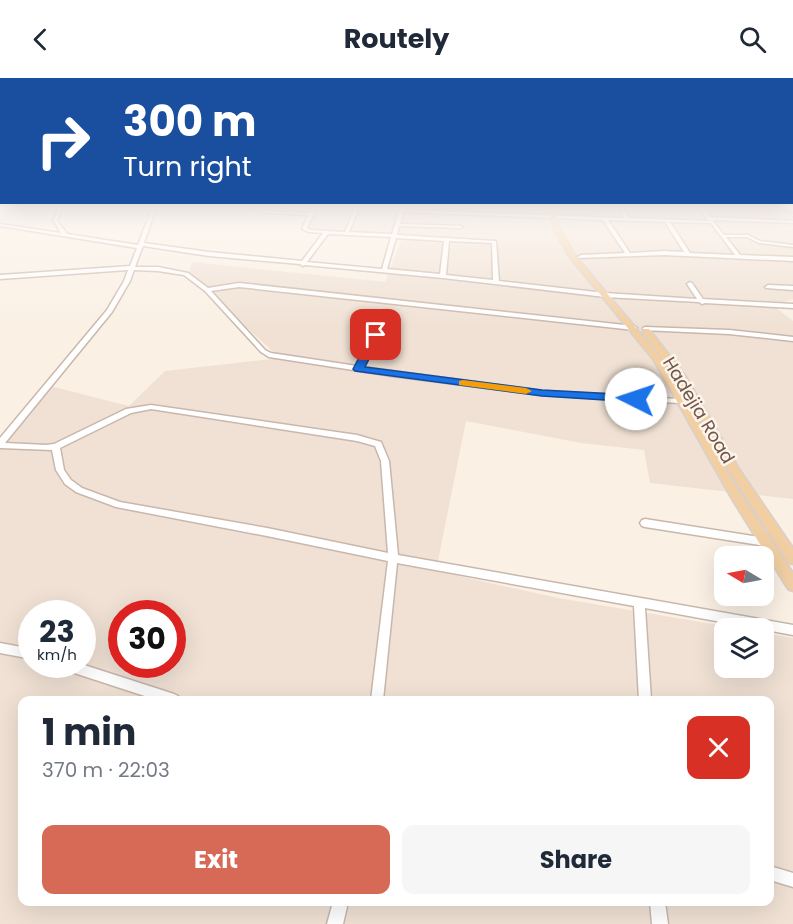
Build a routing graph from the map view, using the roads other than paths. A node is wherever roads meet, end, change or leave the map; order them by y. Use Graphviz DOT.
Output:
graph roads {
  1 [pos="140,247"];
  2 [pos="154,247"];
  3 [pos="315,247"];
  4 [pos="391,247"];
  5 [pos="446,247"];
  6 [pos="494,247"];
  7 [pos="566,247"];
  8 [pos="575,247"];
  9 [pos="624,247"];
  10 [pos="684,247"];
  11 [pos="732,247"];
  12 [pos="628,254"];
  13 [pos="688,254"];
  14 [pos="739,256"];
  15 [pos="581,257"];
  16 [pos="793,259"];
  17 [pos="303,264"];
  18 [pos="131,268"];
  19 [pos="384,271"];
  20 [pos="443,276"];
  21 [pos="0,277"];
  22 [pos="496,283"];
  23 [pos="690,284"];
  24 [pos="768,287"];
  25 [pos="793,288"];
  26 [pos="207,290"];
  27 [pos="610,295"];
  28 [pos="702,302"];
  29 [pos="793,306"];
  30 [pos="634,328"];
  31 [pos="645,329"];
  32 [pos="376,335"];
  33 [pos="793,339"];
  34 [pos="358,369"];
  35 [pos="683,402"];
  36 [pos="696,402"];
  37 [pos="0,444"];
  38 [pos="56,447"];
  39 [pos="645,523"];
  40 [pos="766,542"];
  41 [pos="393,558"];
  42 [pos="793,559"];
  43 [pos="793,585"];
  44 [pos="639,602"];
  45 [pos="793,630"];
  46 [pos="0,648"];
  47 [pos="18,651"];
  48 [pos="96,675"];
  49 [pos="162,696"];
  50 [pos="377,696"];
  51 [pos="645,696"];
  52 [pos="774,874"];
  53 [pos="793,880"];
  54 [pos="340,906"];
  55 [pos="658,906"];
  56 [pos="335,924"];
  57 [pos="660,924"];
  1 -- 18 [label="street"];
  2 -- 17 [label="street"];
  3 -- 17 [label="street"];
  4 -- 19 [label="street"];
  5 -- 20 [label="street"];
  6 -- 22 [label="street"];
  7 -- 27 [label="main road, Hadejia Road"];
  8 -- 15 [label="main road, Hadejia Road"];
  9 -- 12 [label="street"];
  10 -- 13 [label="street"];
  11 -- 14 [label="street"];
  12 -- 13 [label="street"];
  12 -- 15 [label="street"];
  13 -- 14 [label="street"];
  14 -- 16 [label="street"];
  15 -- 27 [label="main road, Hadejia Road"];
  17 -- 19 [label="street"];
  18 -- 21 [label="street"];
  18 -- 26 [label="street"];
  18 -- 37 [label="street"];
  19 -- 20 [label="street"];
  20 -- 22 [label="street"];
  22 -- 27 [label="street"];
  23 -- 28 [label="street"];
  24 -- 25 [label="street"];
  26 -- 30 [label="street"];
  26 -- 34 [label="street"];
  27 -- 28 [label="street"];
  27 -- 30 [label="main road, Hadejia Road"];
  27 -- 31 [label="main road, Hadejia Road"];
  28 -- 29 [label="street"];
  30 -- 35 [label="main road, Hadejia Road"];
  31 -- 33 [label="street"];
  31 -- 36 [label="main road, Hadejia Road"];
  32 -- 34 [label="street"];
  34 -- 35 [label="street"];
  35 -- 36 [label="street"];
  35 -- 40 [label="main road, Hadejia Road"];
  36 -- 42 [label="main road, Hadejia Road"];
  37 -- 38 [label="street"];
  38 -- 41 [label="street"];
  38 -- 41 [label="street"];
  39 -- 40 [label="street"];
  40 -- 43 [label="main road, Hadejia Road"];
  41 -- 44 [label="street"];
  41 -- 50 [label="street"];
  44 -- 45 [label="street"];
  44 -- 51 [label="street"];
  46 -- 47 [label="street"];
  48 -- 49 [label="street"];
  52 -- 53 [label="street"];
  54 -- 56 [label="street"];
  55 -- 57 [label="street"];
}
